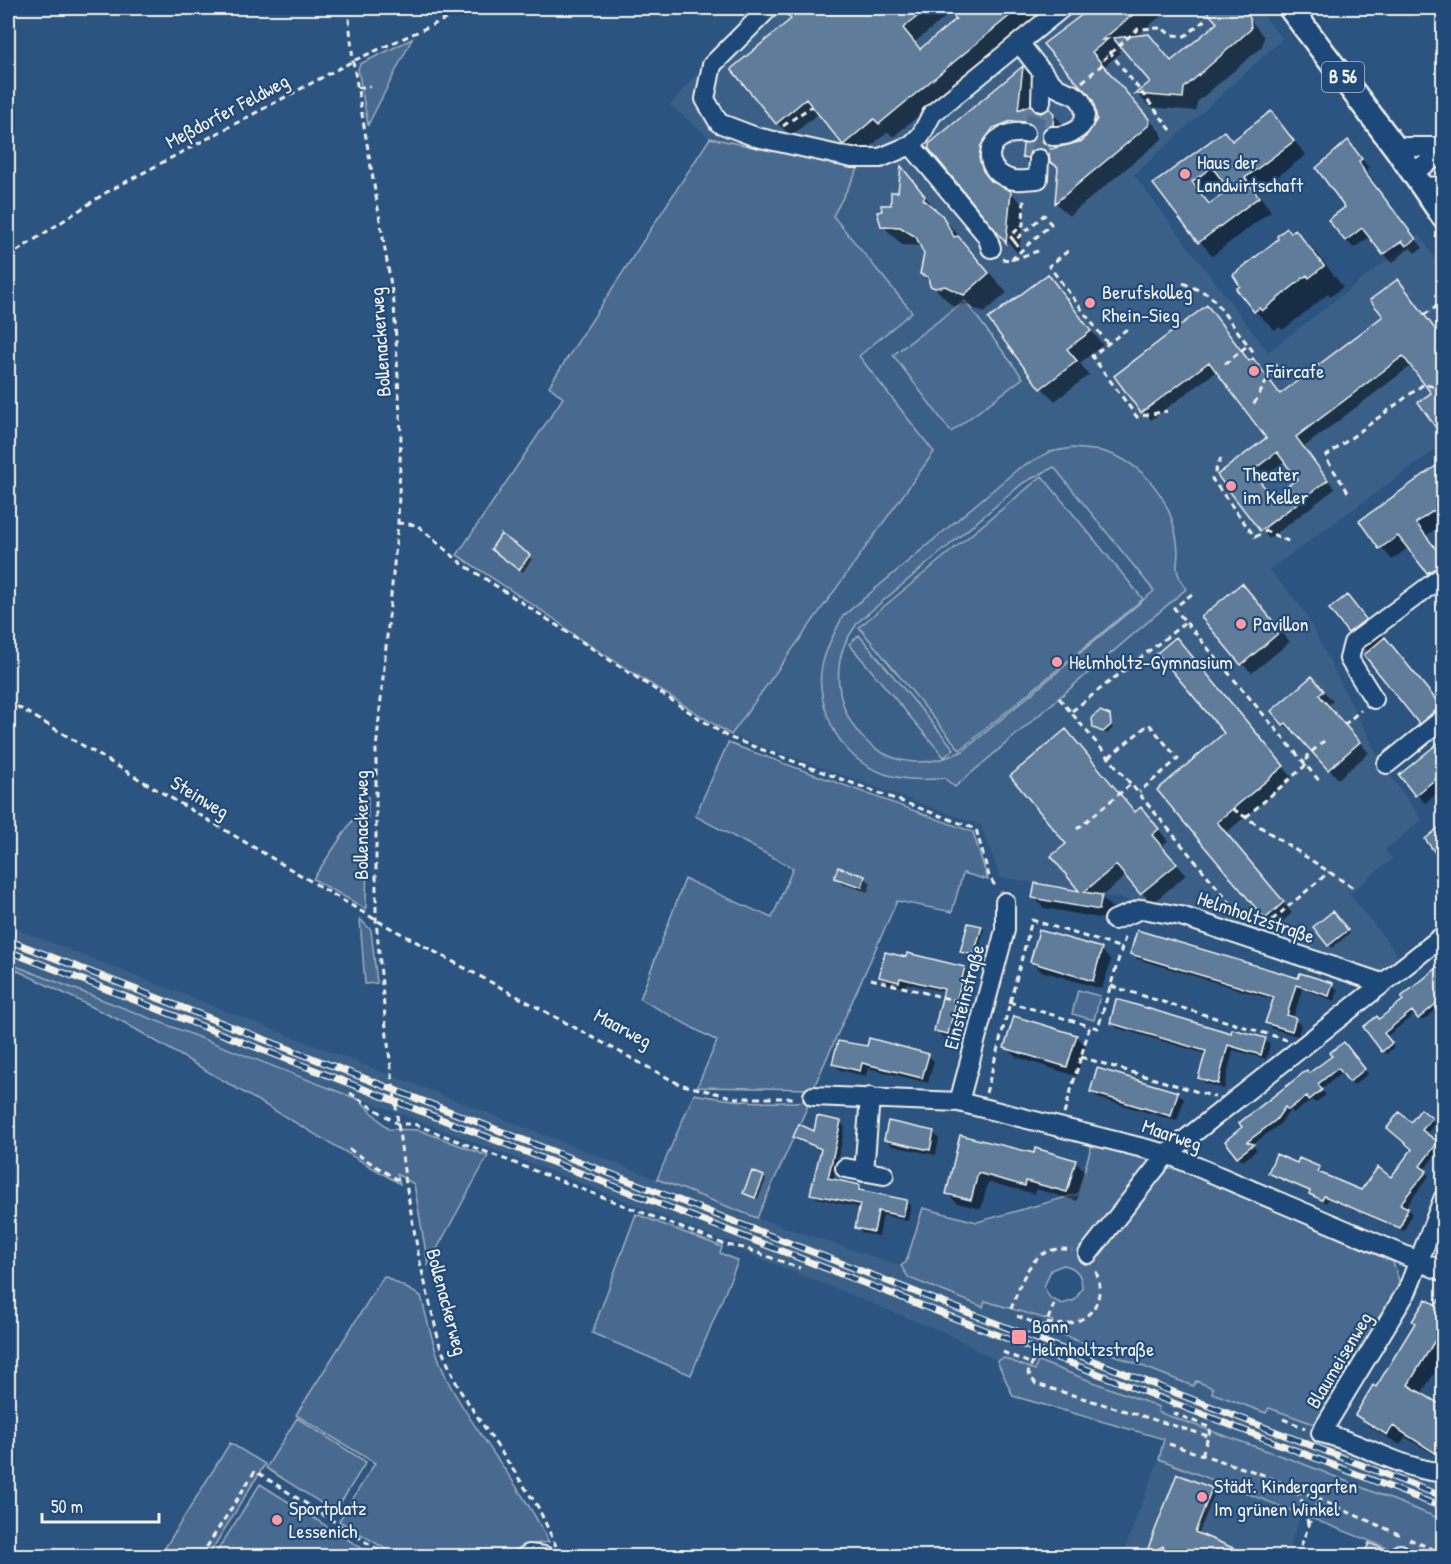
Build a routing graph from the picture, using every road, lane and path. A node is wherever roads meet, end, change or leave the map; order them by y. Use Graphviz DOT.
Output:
graph roads {
  1 [pos="348,8"];
  2 [pos="470,8"];
  3 [pos="769,8"];
  4 [pos="1062,8"];
  5 [pos="1290,8"];
  6 [pos="1205,20"];
  7 [pos="1019,43"];
  8 [pos="1109,51"];
  9 [pos="353,61"];
  10 [pos="1042,71"];
  11 [pos="370,86"];
  12 [pos="358,88"];
  13 [pos="1069,92"];
  14 [pos="1041,102"];
  15 [pos="812,106"];
  16 [pos="783,126"];
  17 [pos="1171,130"];
  18 [pos="1025,133"];
  19 [pos="1052,136"];
  20 [pos="911,145"];
  21 [pos="1395,147"];
  22 [pos="1443,147"];
  23 [pos="1443,153"];
  24 [pos="1040,159"];
  25 [pos="1024,179"];
  26 [pos="1426,182"];
  27 [pos="1443,218"];
  28 [pos="1014,241"];
  29 [pos="991,248"];
  30 [pos="1021,251"];
  31 [pos="1068,251"];
  32 [pos="8,257"];
  33 [pos="1011,260"];
  34 [pos="1182,283"];
  35 [pos="1443,301"];
  36 [pos="1424,315"];
  37 [pos="1127,329"];
  38 [pos="1108,344"];
  39 [pos="1248,345"];
  40 [pos="1255,354"];
  41 [pos="1225,364"];
  42 [pos="1276,364"];
  43 [pos="1443,377"];
  44 [pos="1254,404"];
  45 [pos="1167,411"];
  46 [pos="1221,458"];
  47 [pos="1348,492"];
  48 [pos="398,523"];
  49 [pos="1292,543"];
  50 [pos="1443,575"];
  51 [pos="1192,594"];
  52 [pos="1186,622"];
  53 [pos="1059,698"];
  54 [pos="1374,699"];
  55 [pos="8,701"];
  56 [pos="1072,711"];
  57 [pos="1357,714"];
  58 [pos="1443,718"];
  59 [pos="1344,725"];
  60 [pos="1325,740"];
  61 [pos="1109,756"];
  62 [pos="1387,764"];
  63 [pos="1306,765"];
  64 [pos="1321,783"];
  65 [pos="1131,784"];
  66 [pos="1138,792"];
  67 [pos="1233,809"];
  68 [pos="1246,818"];
  69 [pos="1077,829"];
  70 [pos="1329,872"];
  71 [pos="1355,889"];
  72 [pos="1005,902"];
  73 [pos="376,920"];
  74 [pos="1114,920"];
  75 [pos="1443,935"];
  76 [pos="871,979"];
  77 [pos="1382,983"];
  78 [pos="1111,986"];
  79 [pos="1009,1002"];
  80 [pos="974,1005"];
  81 [pos="1090,1026"];
  82 [pos="1303,1045"];
  83 [pos="1081,1057"];
  84 [pos="350,1093"];
  85 [pos="813,1096"];
  86 [pos="870,1097"];
  87 [pos="960,1097"];
  88 [pos="1231,1101"];
  89 [pos="398,1124"];
  90 [pos="1060,1126"];
  91 [pos="349,1149"];
  92 [pos="1167,1154"];
  93 [pos="844,1168"];
  94 [pos="864,1172"];
  95 [pos="884,1175"];
  96 [pos="405,1178"];
  97 [pos="1443,1197"];
  98 [pos="1087,1258"];
  99 [pos="1417,1262"];
  100 [pos="800,1268"];
  101 [pos="1443,1272"];
  102 [pos="1055,1302"];
  103 [pos="1011,1309"];
  104 [pos="1017,1316"];
  105 [pos="1046,1326"];
  106 [pos="1003,1352"];
  107 [pos="1173,1413"];
  108 [pos="1283,1419"];
  109 [pos="1321,1433"];
  110 [pos="1208,1436"];
  111 [pos="1169,1444"];
  112 [pos="1202,1455"];
  113 [pos="1438,1472"];
  114 [pos="1294,1488"];
  115 [pos="1319,1498"];
  116 [pos="1309,1527"];
  117 [pos="550,1553"];
  118 [pos="1443,1554"];
  119 [pos="201,1557"];
  120 [pos="388,1557"];
  121 [pos="526,1557"];
  122 [pos="1297,1557"];
  1 -- 9 [label="path, Bollenackerweg"];
  2 -- 9 [label="path, Meßdorfer Feldweg"];
  3 -- 20 [label="street"];
  4 -- 7 [label="street"];
  5 -- 21 [label="main road, B 56"];
  6 -- 8 [label="path"];
  7 -- 10 [label="street"];
  7 -- 20 [label="street"];
  8 -- 13 [label="path"];
  8 -- 17 [label="path"];
  9 -- 12 [label="path, Bollenackerweg"];
  9 -- 32 [label="path, Meßdorfer Feldweg"];
  10 -- 13 [label="street"];
  10 -- 14 [label="street"];
  11 -- 12 [label="path"];
  12 -- 48 [label="path, Bollenackerweg"];
  13 -- 19 [label="street"];
  15 -- 16 [label="path"];
  18 -- 25 [label="street"];
  20 -- 29 [label="street"];
  21 -- 22 [label="street"];
  21 -- 26 [label="main road, B 56"];
  23 -- 26 [label="street"];
  24 -- 25 [label="street"];
  25 -- 28 [label="path"];
  26 -- 27 [label="main road, B 56"];
  28 -- 30 [label="path"];
  28 -- 30 [label="path"];
  30 -- 33 [label="path"];
  31 -- 38 [label="path"];
  34 -- 39 [label="path"];
  35 -- 36 [label="path"];
  37 -- 38 [label="path"];
  38 -- 45 [label="path"];
  39 -- 40 [label="path"];
  39 -- 41 [label="path"];
  42 -- 44 [label="path"];
  43 -- 47 [label="path"];
  46 -- 49 [label="path"];
  48 -- 72 [label="path"];
  48 -- 73 [label="path, Bollenackerweg"];
  50 -- 54 [label="street"];
  51 -- 52 [label="path"];
  52 -- 56 [label="path"];
  52 -- 63 [label="path"];
  53 -- 56 [label="path"];
  55 -- 73 [label="path, Steinweg"];
  56 -- 61 [label="path"];
  57 -- 59 [label="path"];
  58 -- 62 [label="street"];
  60 -- 63 [label="path"];
  61 -- 65 [label="path"];
  61 -- 66 [label="path"];
  63 -- 64 [label="path"];
  63 -- 68 [label="path"];
  65 -- 66 [label="path"];
  65 -- 69 [label="path"];
  66 -- 70 [label="path"];
  67 -- 68 [label="path"];
  68 -- 70 [label="path"];
  70 -- 71 [label="path"];
  72 -- 87 [label="street, Einsteinstraße"];
  73 -- 85 [label="path, Maarweg"];
  73 -- 89 [label="path, Bollenackerweg"];
  74 -- 77 [label="street, Helmholtzstraße"];
  75 -- 77 [label="street"];
  76 -- 80 [label="path"];
  77 -- 82 [label="street"];
  78 -- 79 [label="path"];
  78 -- 81 [label="path"];
  78 -- 82 [label="path"];
  79 -- 81 [label="path"];
  79 -- 87 [label="path"];
  81 -- 83 [label="path"];
  82 -- 88 [label="street"];
  83 -- 88 [label="path"];
  83 -- 90 [label="path"];
  84 -- 89 [label="path"];
  85 -- 86 [label="street, Maarweg"];
  86 -- 87 [label="street, Maarweg"];
  86 -- 94 [label="street"];
  87 -- 90 [label="street, Maarweg"];
  88 -- 92 [label="street"];
  89 -- 96 [label="path, Bollenackerweg"];
  89 -- 100 [label="path"];
  90 -- 92 [label="street, Maarweg"];
  91 -- 96 [label="path"];
  92 -- 98 [label="street"];
  92 -- 99 [label="street, Maarweg"];
  93 -- 94 [label="street"];
  94 -- 95 [label="street"];
  96 -- 117 [label="path, Bollenackerweg"];
  97 -- 99 [label="street, Blaumeisenweg"];
  98 -- 103 [label="path"];
  98 -- 105 [label="path"];
  99 -- 101 [label="street, Maarweg"];
  99 -- 109 [label="street, Blaumeisenweg"];
  102 -- 105 [label="path"];
  104 -- 105 [label="path"];
  106 -- 110 [label="path"];
  107 -- 110 [label="path"];
  108 -- 109 [label="path"];
  109 -- 113 [label="street, Blaumeisenweg"];
  110 -- 112 [label="path"];
  111 -- 112 [label="path"];
  112 -- 114 [label="path"];
  114 -- 115 [label="path"];
  114 -- 116 [label="path"];
  115 -- 116 [label="path"];
  115 -- 118 [label="path"];
  116 -- 122 [label="path"];
  117 -- 121 [label="street"];
  119 -- 120 [label="path"];
}
